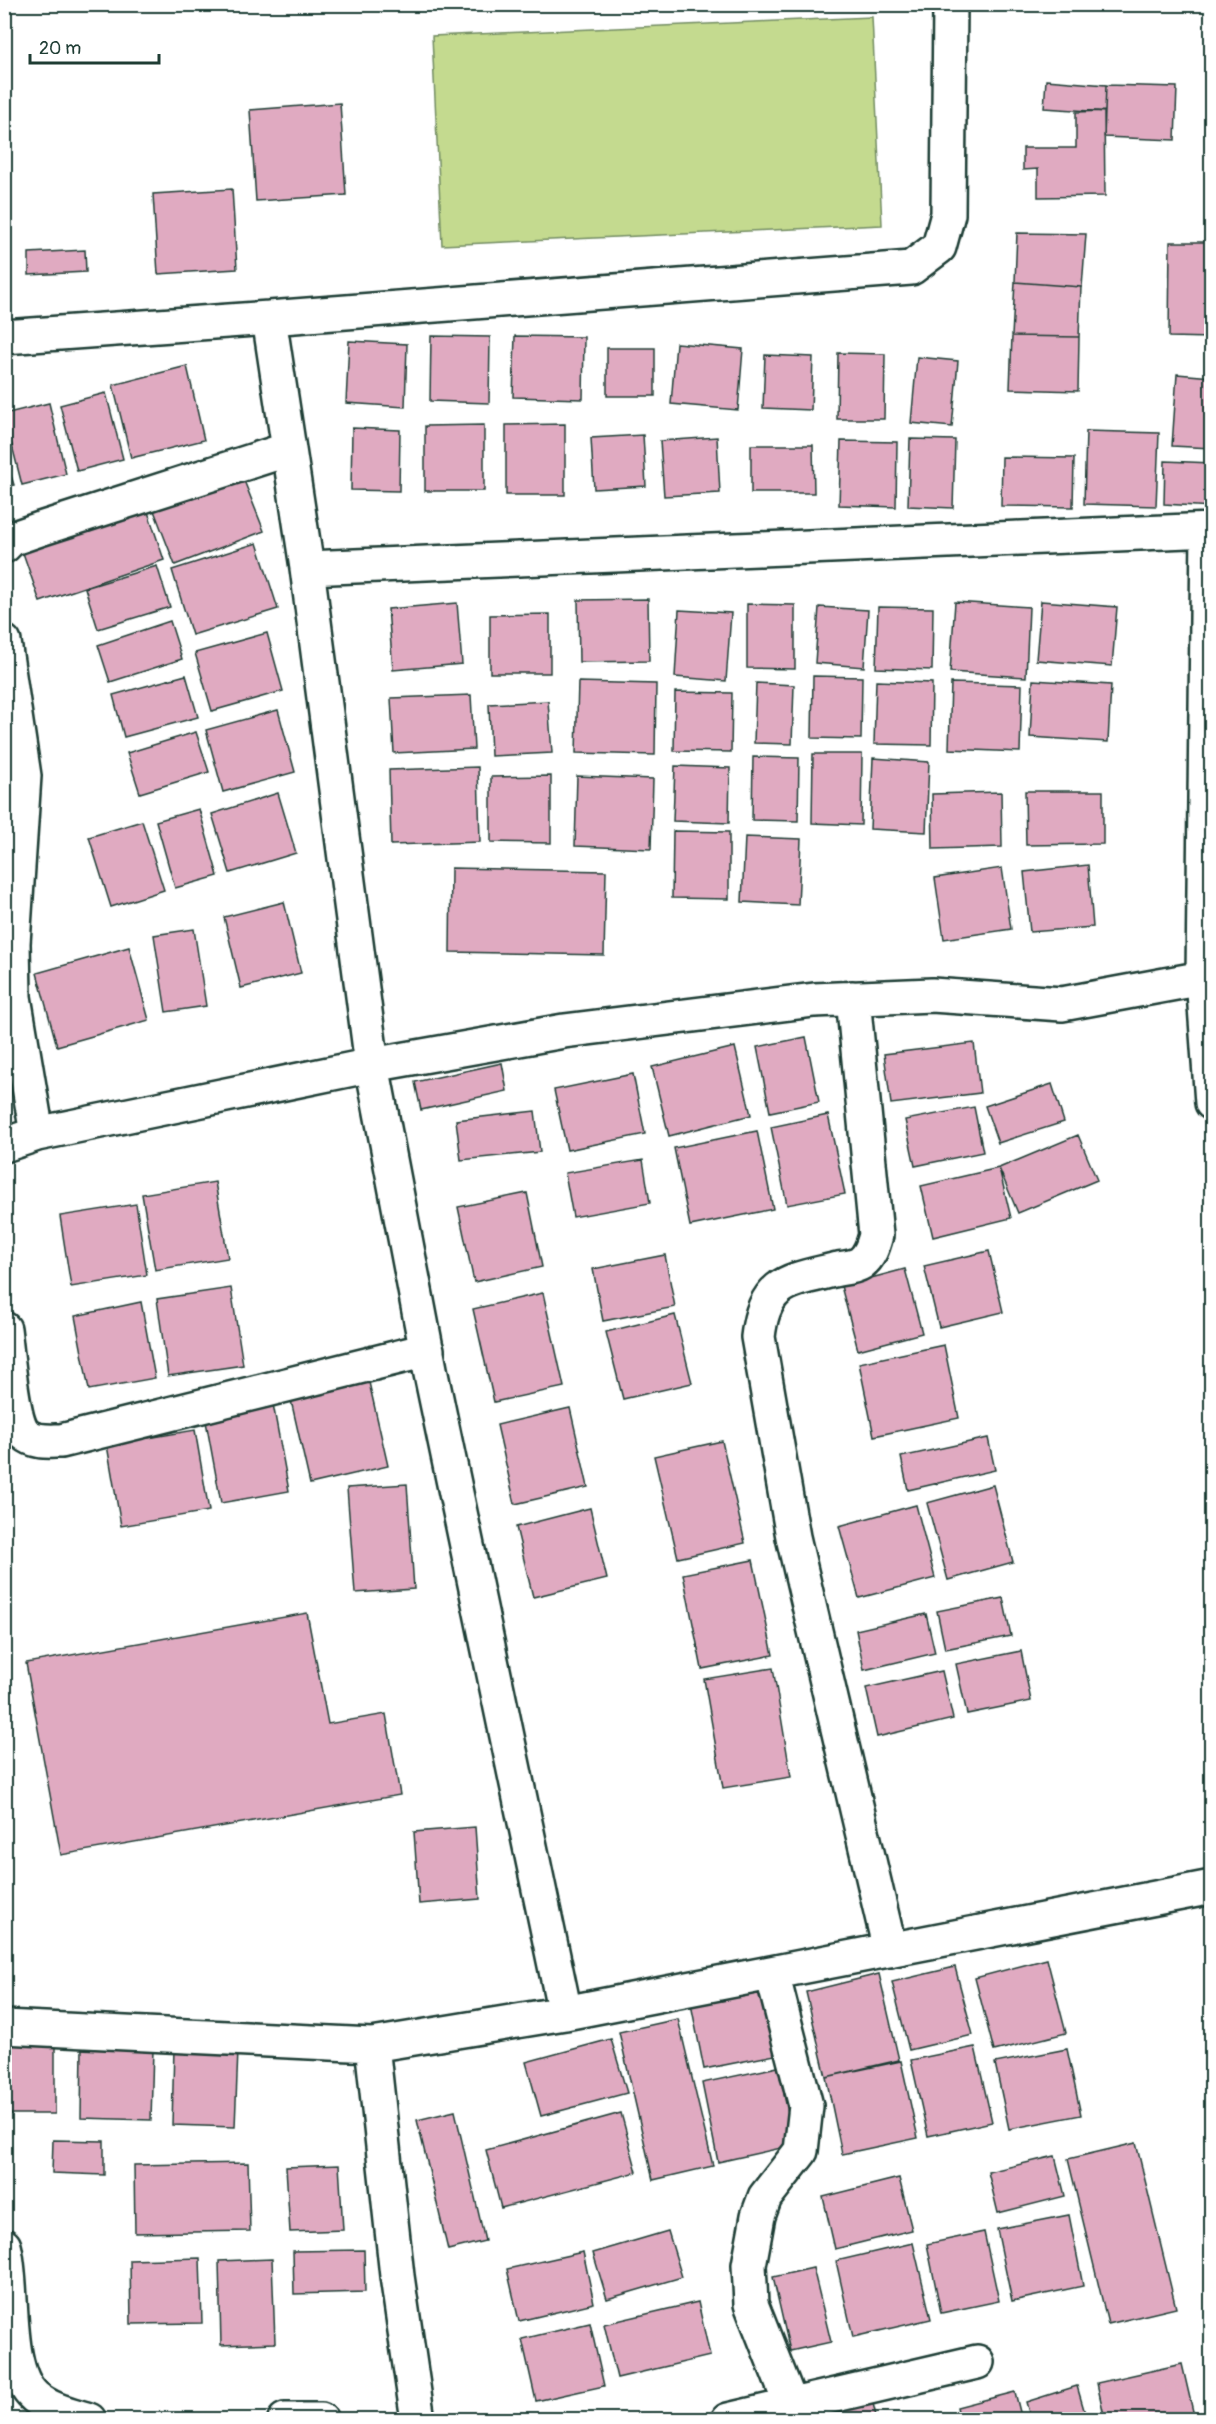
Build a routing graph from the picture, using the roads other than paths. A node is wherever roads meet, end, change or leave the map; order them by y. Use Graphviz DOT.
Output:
graph roads {
  1 [pos="950,4"];
  2 [pos="269,318"];
  3 [pos="4,337"];
  4 [pos="289,449"];
  5 [pos="1210,530"];
  6 [pos="4,546"];
  7 [pos="307,568"];
  8 [pos="4,642"];
  9 [pos="1203,978"];
  10 [pos="853,998"];
  11 [pos="372,1065"];
  12 [pos="1212,1103"];
  13 [pos="37,1134"];
  14 [pos="4,1145"];
  15 [pos="4,1329"];
  16 [pos="427,1350"];
  17 [pos="1212,1887"];
  18 [pos="890,1950"];
  19 [pos="772,1973"];
  20 [pos="565,2013"];
  21 [pos="4,2027"];
  22 [pos="372,2045"];
  23 [pos="4,2246"];
  24 [pos="977,2362"];
  25 [pos="791,2405"];
  26 [pos="89,2420"];
  27 [pos="285,2420"];
  28 [pos="321,2420"];
  29 [pos="418,2420"];
  30 [pos="728,2420"];
  1 -- 2 [label="street"];
  2 -- 3 [label="street"];
  2 -- 4 [label="street"];
  4 -- 6 [label="street"];
  4 -- 7 [label="street"];
  5 -- 7 [label="street"];
  5 -- 9 [label="street"];
  7 -- 11 [label="street"];
  8 -- 13 [label="street"];
  9 -- 10 [label="street"];
  9 -- 12 [label="street"];
  10 -- 11 [label="street"];
  10 -- 18 [label="street"];
  11 -- 13 [label="street"];
  11 -- 16 [label="street"];
  13 -- 14 [label="street"];
  15 -- 16 [label="street"];
  16 -- 20 [label="street"];
  17 -- 18 [label="street"];
  18 -- 19 [label="street"];
  19 -- 20 [label="street"];
  19 -- 25 [label="street"];
  20 -- 22 [label="street"];
  21 -- 22 [label="street"];
  22 -- 29 [label="street"];
  23 -- 26 [label="street"];
  24 -- 25 [label="street"];
  25 -- 30 [label="street"];
  27 -- 28 [label="street"];
}
